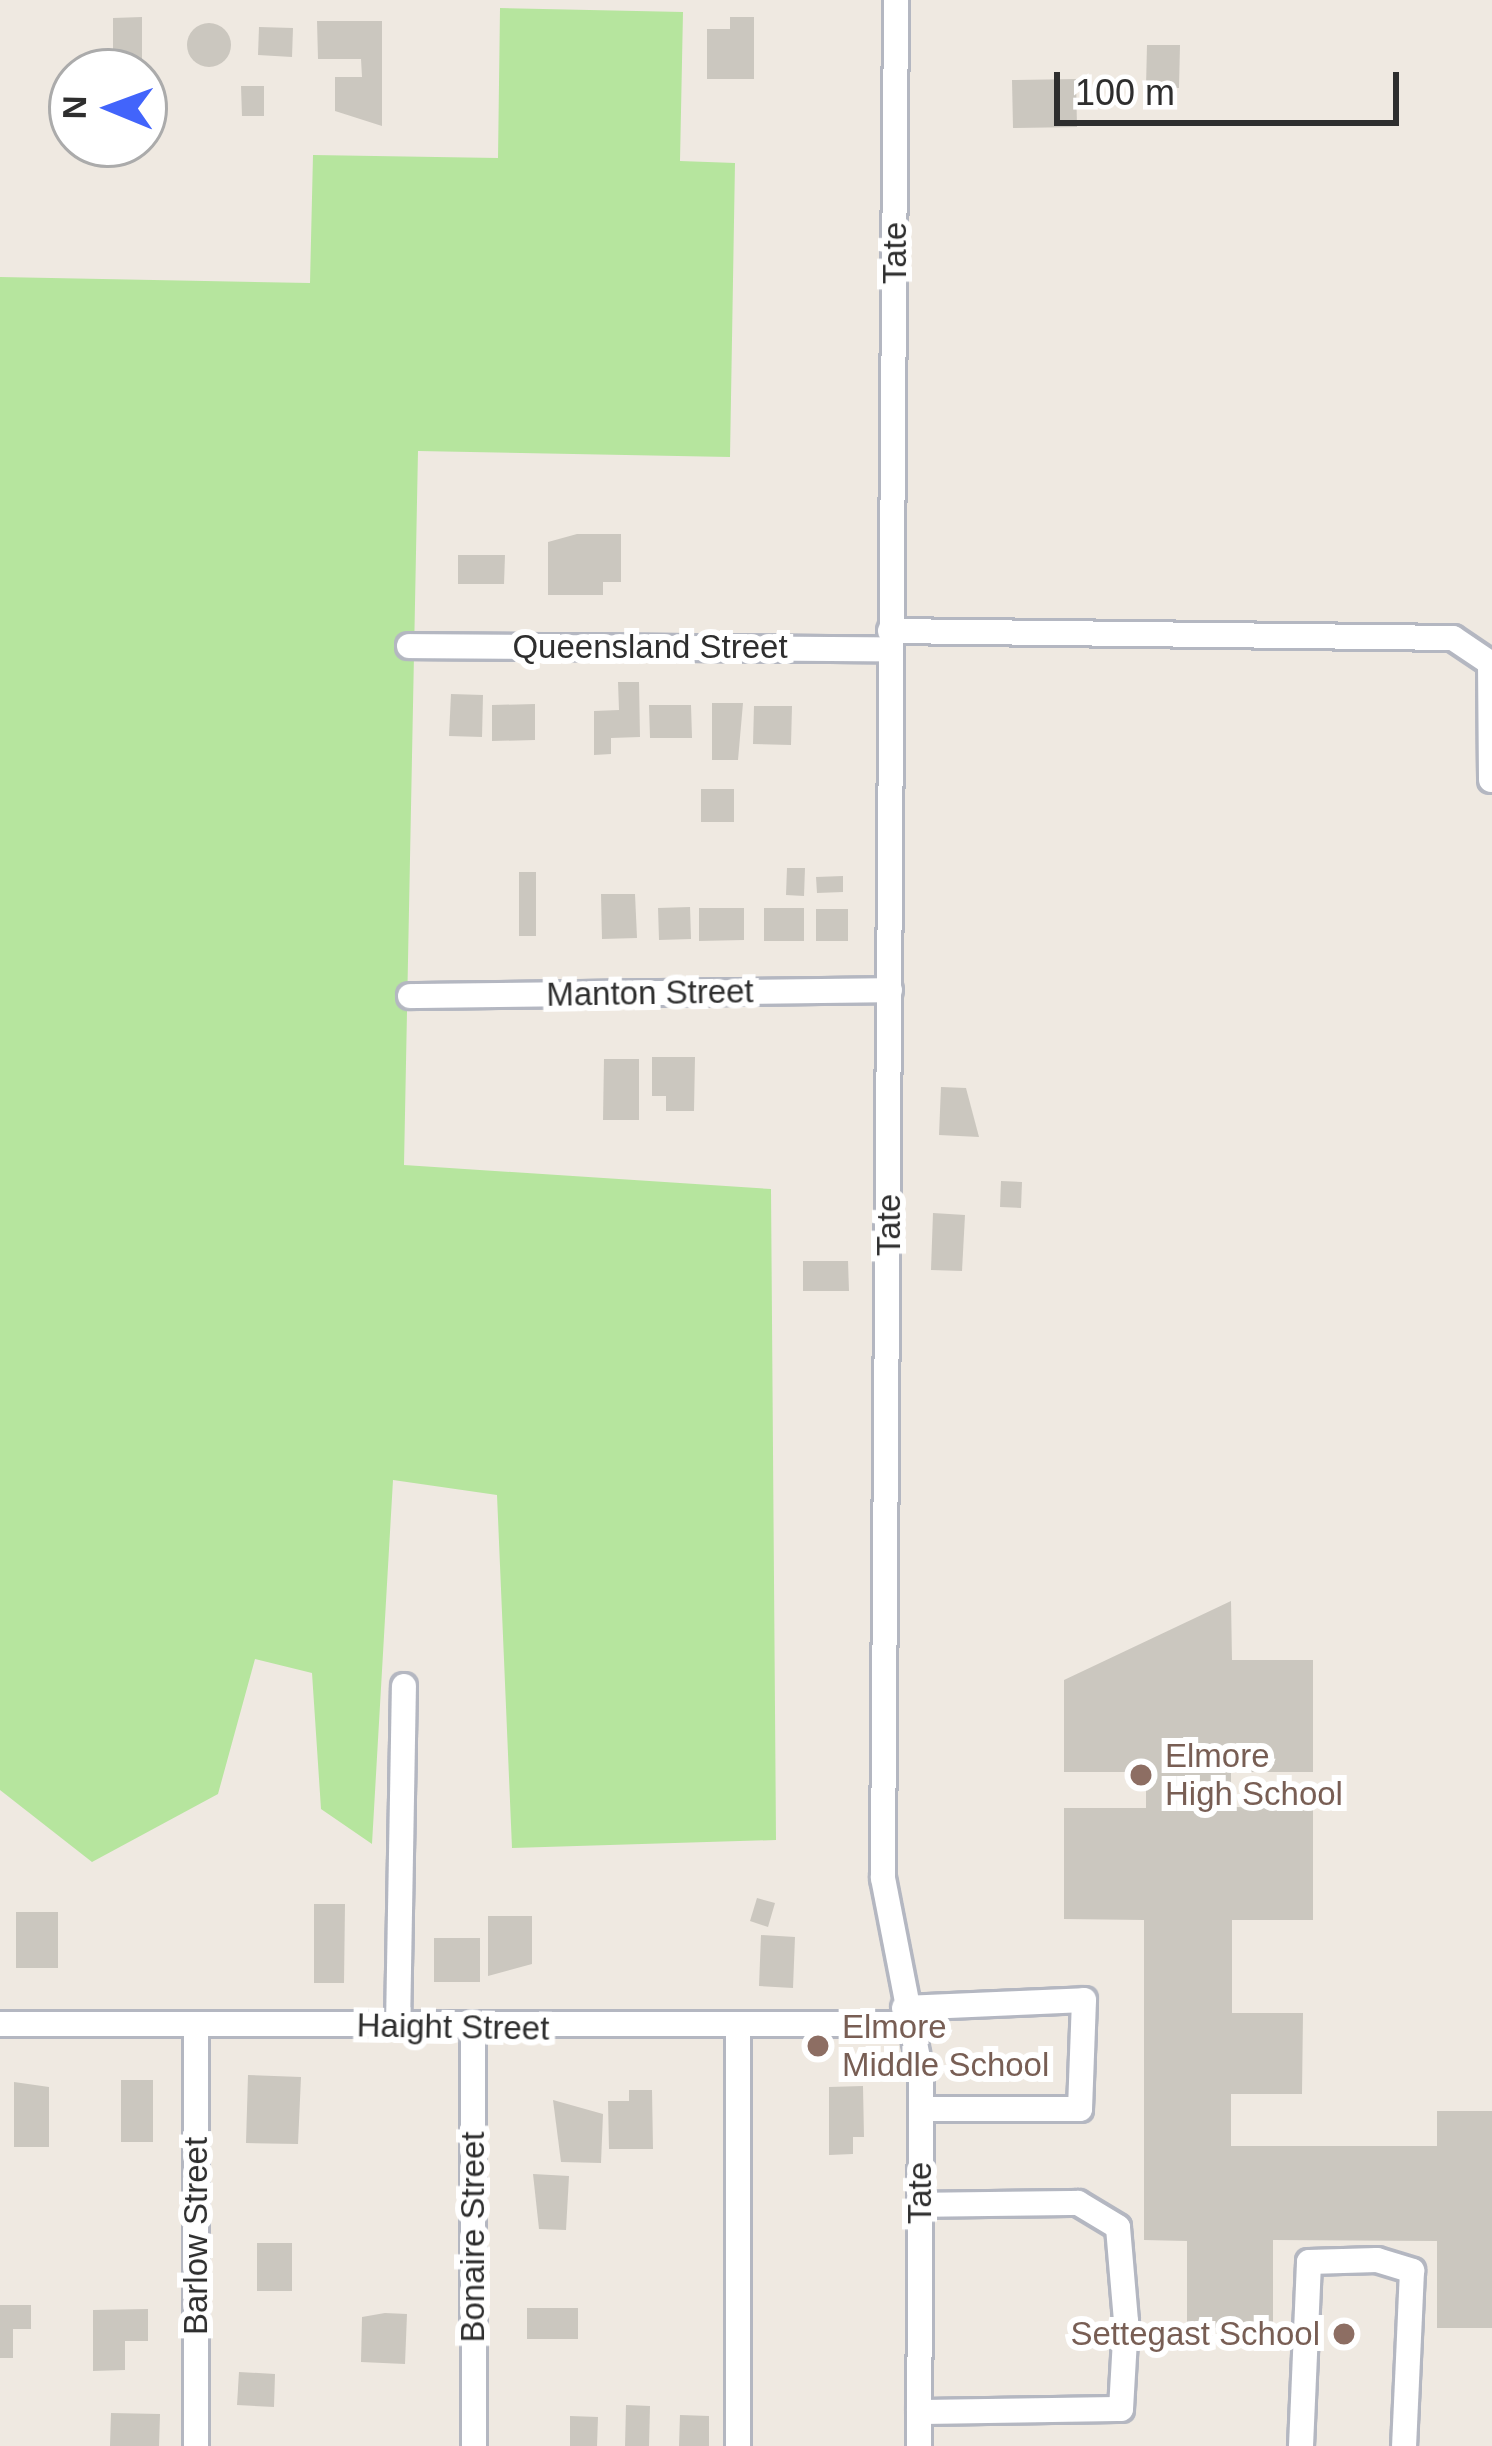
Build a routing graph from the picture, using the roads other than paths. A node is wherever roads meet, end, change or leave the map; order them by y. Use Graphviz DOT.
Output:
graph roads {
  1 [pos="896,0"];
  2 [pos="890,640"];
  3 [pos="409,646"];
  4 [pos="1491,781"];
  5 [pos="890,990"];
  6 [pos="410,996"];
  7 [pos="404,1686"];
  8 [pos="906,2016"];
  9 [pos="0,2024"];
  10 [pos="196,2025"];
  11 [pos="398,2026"];
  12 [pos="473,2028"];
  13 [pos="738,2028"];
  14 [pos="921,2109"];
  15 [pos="920,2205"];
  16 [pos="919,2412"];
  17 [pos="196,2446"];
  18 [pos="473,2446"];
  19 [pos="738,2446"];
  20 [pos="919,2446"];
  21 [pos="1301,2446"];
  22 [pos="1404,2446"];
  1 -- 2 [label="street, Tate"];
  2 -- 3 [label="street, Queensland Street"];
  2 -- 4 [label="street, Queensland Street"];
  2 -- 5 [label="street, Tate"];
  5 -- 6 [label="street, Manton Street"];
  5 -- 8 [label="street, Tate"];
  7 -- 11 [label="street"];
  8 -- 13 [label="street, Haight Street"];
  8 -- 14 [label="street, Tate"];
  8 -- 14 [label="street, Haight Street"];
  9 -- 10 [label="street, Haight Street"];
  10 -- 11 [label="street, Haight Street"];
  10 -- 17 [label="street, Barlow Street"];
  11 -- 12 [label="street, Haight Street"];
  12 -- 13 [label="street, Haight Street"];
  12 -- 18 [label="street, Bonaire Street"];
  13 -- 19 [label="street"];
  14 -- 15 [label="street, Tate"];
  15 -- 16 [label="street, Tate"];
  15 -- 16 [label="street"];
  16 -- 20 [label="street, Tate"];
  21 -- 22 [label="street"];
}
